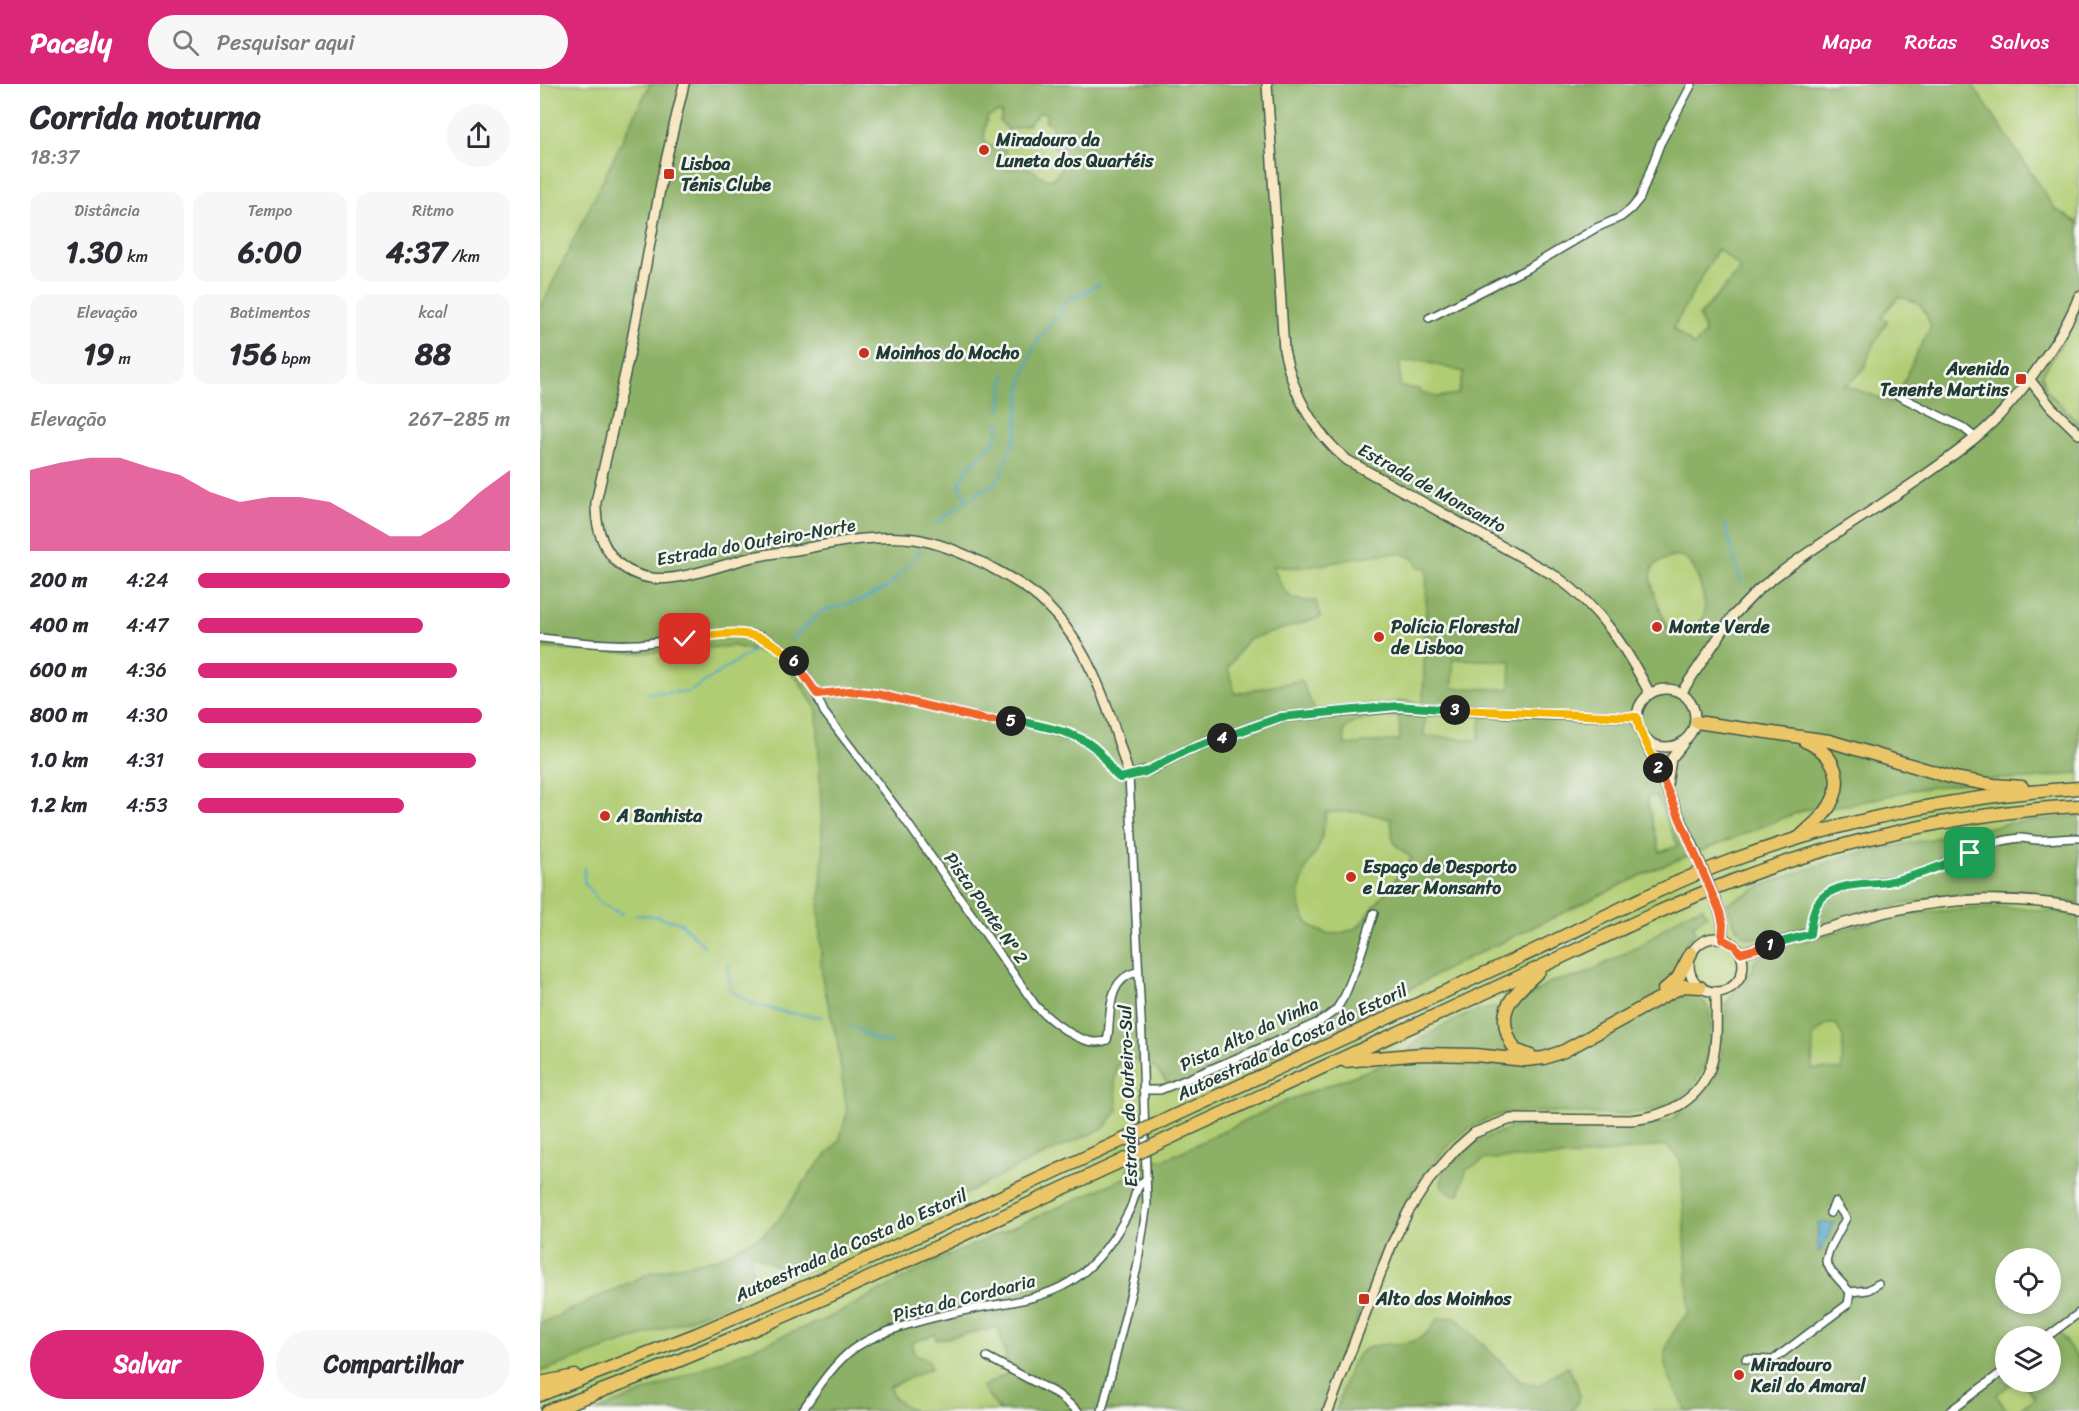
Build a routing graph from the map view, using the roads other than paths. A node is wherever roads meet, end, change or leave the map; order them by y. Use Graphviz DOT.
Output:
graph roads {
  1 [pos="684,84"];
  2 [pos="1267,84"];
  3 [pos="1692,84"];
  4 [pos="2079,296"];
  5 [pos="1429,318"];
  6 [pos="2030,380"];
  7 [pos="1893,393"];
  8 [pos="2079,434"];
  9 [pos="1976,438"];
  10 [pos="540,638"];
  11 [pos="1681,693"];
  12 [pos="817,694"];
  13 [pos="1650,694"];
  14 [pos="1637,717"];
  15 [pos="1696,722"];
  16 [pos="1641,733"];
  17 [pos="1796,737"];
  18 [pos="1685,741"];
  19 [pos="1129,776"];
  20 [pos="1667,785"];
  21 [pos="2079,788"];
  22 [pos="2059,789"];
  23 [pos="2079,806"];
  24 [pos="2079,838"];
  25 [pos="1797,839"];
  26 [pos="2079,908"];
  27 [pos="1374,913"];
  28 [pos="1810,934"];
  29 [pos="1722,939"];
  30 [pos="1691,953"];
  31 [pos="1740,953"];
  32 [pos="1546,964"];
  33 [pos="1137,972"];
  34 [pos="1700,987"];
  35 [pos="1716,992"];
  36 [pos="1335,1062"];
  37 [pos="1143,1090"];
  38 [pos="1147,1179"];
  39 [pos="1830,1213"];
  40 [pos="1878,1284"];
  41 [pos="1850,1292"];
  42 [pos="2079,1313"];
  43 [pos="2061,1326"];
  44 [pos="987,1357"];
  45 [pos="1746,1359"];
  46 [pos="600,1372"];
  47 [pos="1995,1377"];
  48 [pos="540,1383"];
  49 [pos="540,1395"];
  50 [pos="546,1411"];
  51 [pos="801,1411"];
  52 [pos="1078,1411"];
  53 [pos="1102,1411"];
  54 [pos="1328,1411"];
  55 [pos="1950,1411"];
  1 -- 19 [label="street, Estrada do Outeiro-Norte"];
  2 -- 13 [label="street, Estrada de Monsanto"];
  3 -- 5 [label="street"];
  4 -- 6 [label="street"];
  6 -- 8 [label="street"];
  6 -- 9 [label="street"];
  7 -- 9 [label="street"];
  9 -- 11 [label="street"];
  10 -- 12 [label="street"];
  11 -- 13 [label="street"];
  11 -- 15 [label="street"];
  12 -- 19 [label="street"];
  12 -- 33 [label="street, Pista Ponte Nº 2"];
  13 -- 14 [label="street"];
  14 -- 16 [label="street"];
  14 -- 19 [label="street"];
  15 -- 17 [label="highway"];
  15 -- 18 [label="street"];
  16 -- 18 [label="street"];
  16 -- 20 [label="street"];
  17 -- 22 [label="highway"];
  17 -- 25 [label="highway"];
  18 -- 20 [label="street"];
  19 -- 33 [label="street, Estrada do Outeiro-Sul"];
  20 -- 29 [label="street, bridge"];
  21 -- 22 [label="highway, Autoestrada da Costa do Estoril"];
  22 -- 25 [label="highway, Autoestrada da Costa do Estoril"];
  23 -- 32 [label="highway, Autoestrada da Costa do Estoril"];
  24 -- 28 [label="street"];
  25 -- 46 [label="highway, Autoestrada da Costa do Estoril, bridge"];
  26 -- 28 [label="street"];
  27 -- 37 [label="street, Pista Alto da Vinha"];
  28 -- 31 [label="street"];
  29 -- 30 [label="street"];
  29 -- 31 [label="street"];
  30 -- 32 [label="highway"];
  30 -- 34 [label="street"];
  31 -- 35 [label="street"];
  32 -- 36 [label="highway, Autoestrada da Costa do Estoril"];
  33 -- 37 [label="street, Estrada do Outeiro-Sul"];
  34 -- 35 [label="street"];
  34 -- 36 [label="highway"];
  35 -- 54 [label="street"];
  36 -- 50 [label="highway, Autoestrada da Costa do Estoril, bridge"];
  37 -- 38 [label="street, Estrada do Outeiro-Sul"];
  38 -- 51 [label="street, Pista da Cordoaria"];
  38 -- 53 [label="street, Estrada do Outeiro-Sul"];
  39 -- 41 [label="street"];
  40 -- 41 [label="street"];
  41 -- 45 [label="street"];
  42 -- 43 [label="street"];
  44 -- 52 [label="street"];
  46 -- 48 [label="highway"];
  46 -- 49 [label="highway, Autoestrada da Costa do Estoril"];
  47 -- 55 [label="street"];
}
